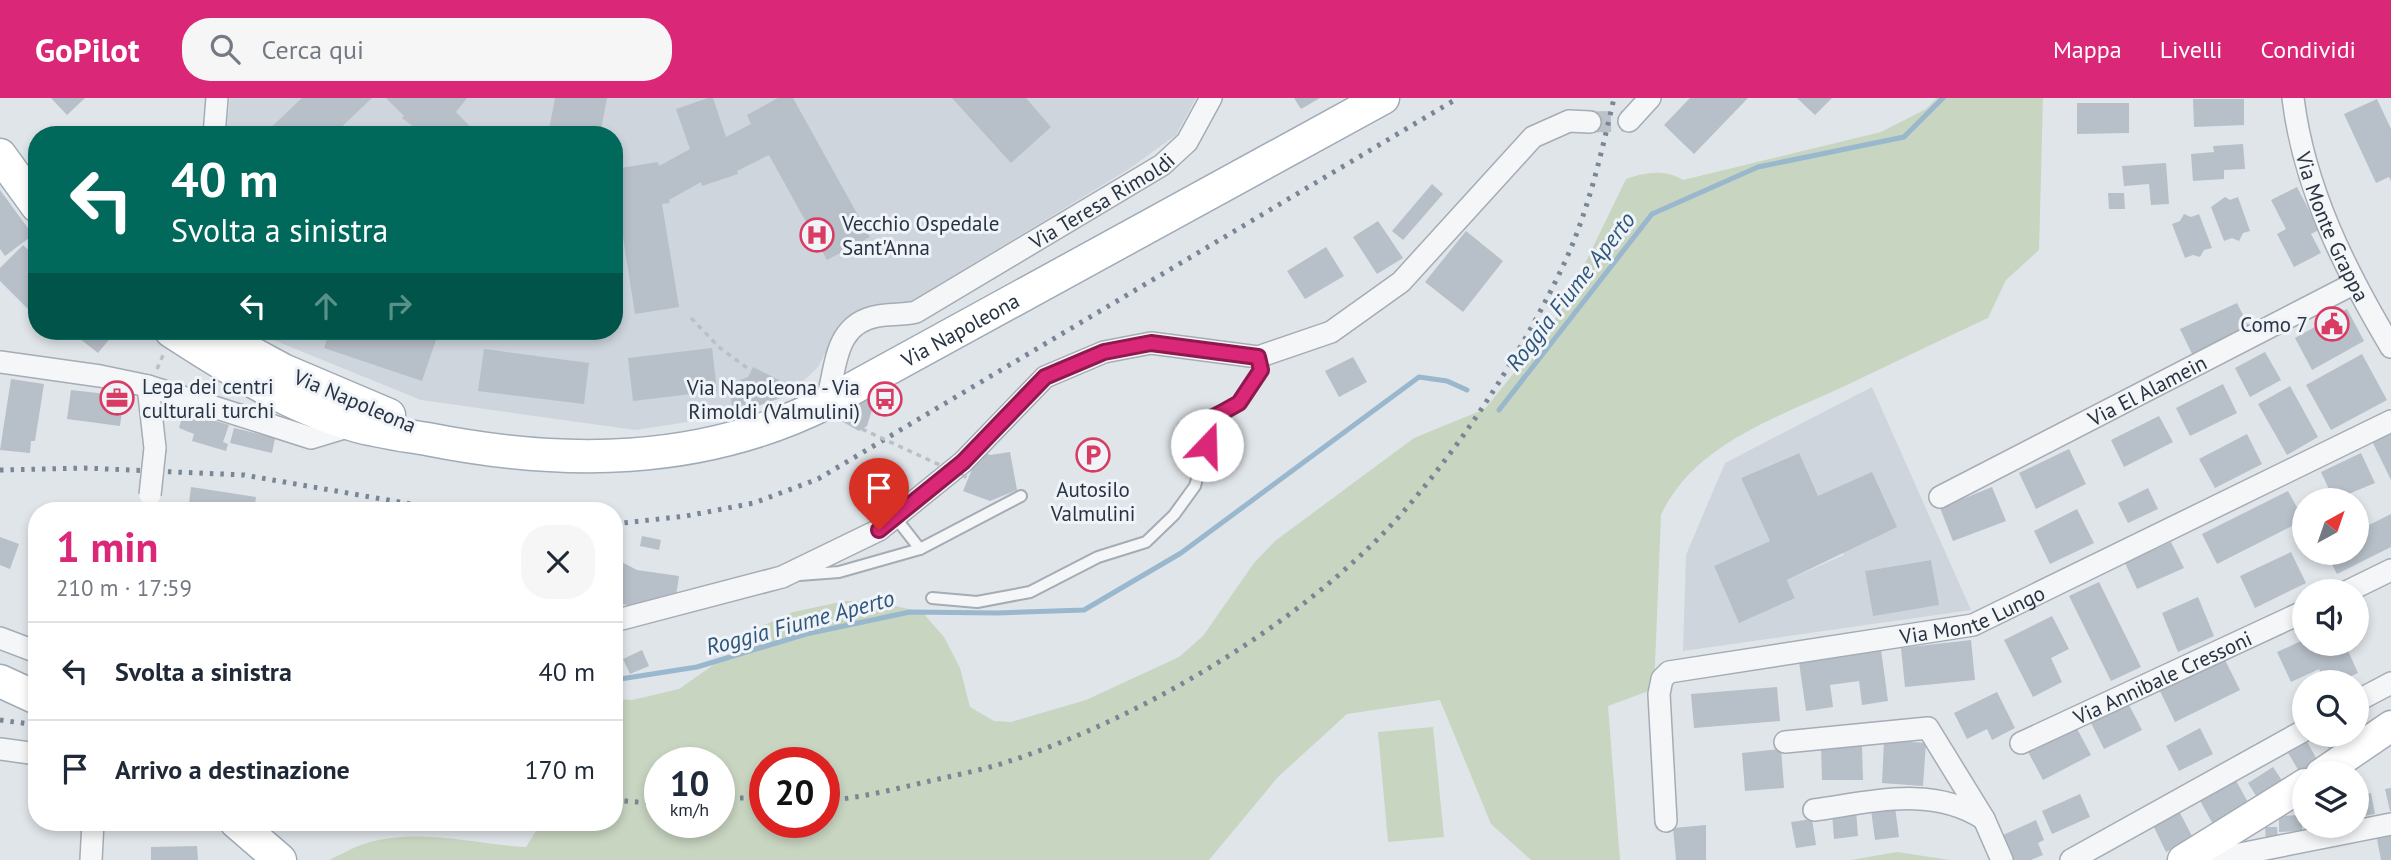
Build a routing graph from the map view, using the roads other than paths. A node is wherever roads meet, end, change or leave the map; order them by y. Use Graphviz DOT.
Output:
graph roads {
  1 [pos="217,98"];
  2 [pos="1211,98"];
  3 [pos="1383,98"];
  4 [pos="1650,98"];
  5 [pos="2284,98"];
  6 [pos="2293,98"];
  7 [pos="1629,121"];
  8 [pos="1591,122"];
  9 [pos="215,126"];
  10 [pos="2297,131"];
  11 [pos="0,155"];
  12 [pos="28,194"];
  13 [pos="2353,284"];
  14 [pos="184,340"];
  15 [pos="228,340"];
  16 [pos="2391,347"];
  17 [pos="1258,357"];
  18 [pos="0,362"];
  19 [pos="148,386"];
  20 [pos="826,404"];
  21 [pos="1214,417"];
  22 [pos="2391,421"];
  23 [pos="354,425"];
  24 [pos="1183,428"];
  25 [pos="464,447"];
  26 [pos="1021,496"];
  27 [pos="1940,498"];
  28 [pos="148,502"];
  29 [pos="895,517"];
  30 [pos="920,549"];
  31 [pos="2391,570"];
  32 [pos="782,577"];
  33 [pos="2369,581"];
  34 [pos="932,598"];
  35 [pos="2292,617"];
  36 [pos="623,619"];
  37 [pos="0,638"];
  38 [pos="28,649"];
  39 [pos="0,681"];
  40 [pos="2391,682"];
  41 [pos="28,694"];
  42 [pos="2369,694"];
  43 [pos="2391,726"];
  44 [pos="2292,737"];
  45 [pos="1785,742"];
  46 [pos="2021,743"];
  47 [pos="0,749"];
  48 [pos="28,753"];
  49 [pos="2340,761"];
  50 [pos="2292,792"];
  51 [pos="1814,810"];
  52 [pos="1984,819"];
  53 [pos="1666,821"];
  54 [pos="2391,824"];
  55 [pos="93,831"];
  56 [pos="246,831"];
  57 [pos="91,860"];
  58 [pos="279,860"];
  59 [pos="2002,860"];
  60 [pos="2071,860"];
  61 [pos="2183,860"];
  62 [pos="2210,860"];
  1 -- 9 [label="street"];
  2 -- 20 [label="street, Via Teresa Rimoldi"];
  3 -- 20 [label="main road, Via Napoleona"];
  4 -- 7 [label="street"];
  5 -- 10 [label="street"];
  6 -- 10 [label="street, Via Monte Grappa"];
  8 -- 17 [label="street"];
  10 -- 13 [label="street, Via Monte Grappa"];
  11 -- 12 [label="main road"];
  13 -- 16 [label="street, Via Monte Grappa"];
  13 -- 27 [label="street, Via El Alamein"];
  14 -- 23 [label="main road, Via Napoleona"];
  15 -- 25 [label="main road, Via Napoleona"];
  17 -- 21 [label="lane"];
  17 -- 29 [label="street"];
  18 -- 19 [label="street"];
  19 -- 23 [label="street"];
  19 -- 28 [label="street, bridge"];
  20 -- 25 [label="main road, Via Napoleona"];
  21 -- 24 [label="lane"];
  21 -- 34 [label="lane"];
  22 -- 53 [label="street, Via Monte Lungo"];
  23 -- 25 [label="main road, Via Napoleona"];
  26 -- 30 [label="lane"];
  29 -- 30 [label="lane"];
  29 -- 32 [label="street"];
  30 -- 32 [label="lane"];
  31 -- 33 [label="street"];
  32 -- 36 [label="street"];
  35 -- 46 [label="street, Via Annibale Cressoni"];
  37 -- 38 [label="street"];
  39 -- 41 [label="main road"];
  40 -- 42 [label="street"];
  43 -- 49 [label="street"];
  44 -- 60 [label="street"];
  45 -- 52 [label="street"];
  47 -- 48 [label="street"];
  50 -- 61 [label="street"];
  51 -- 52 [label="street"];
  52 -- 59 [label="street"];
  54 -- 62 [label="street"];
  55 -- 57 [label="street"];
  56 -- 58 [label="main road"];
}
